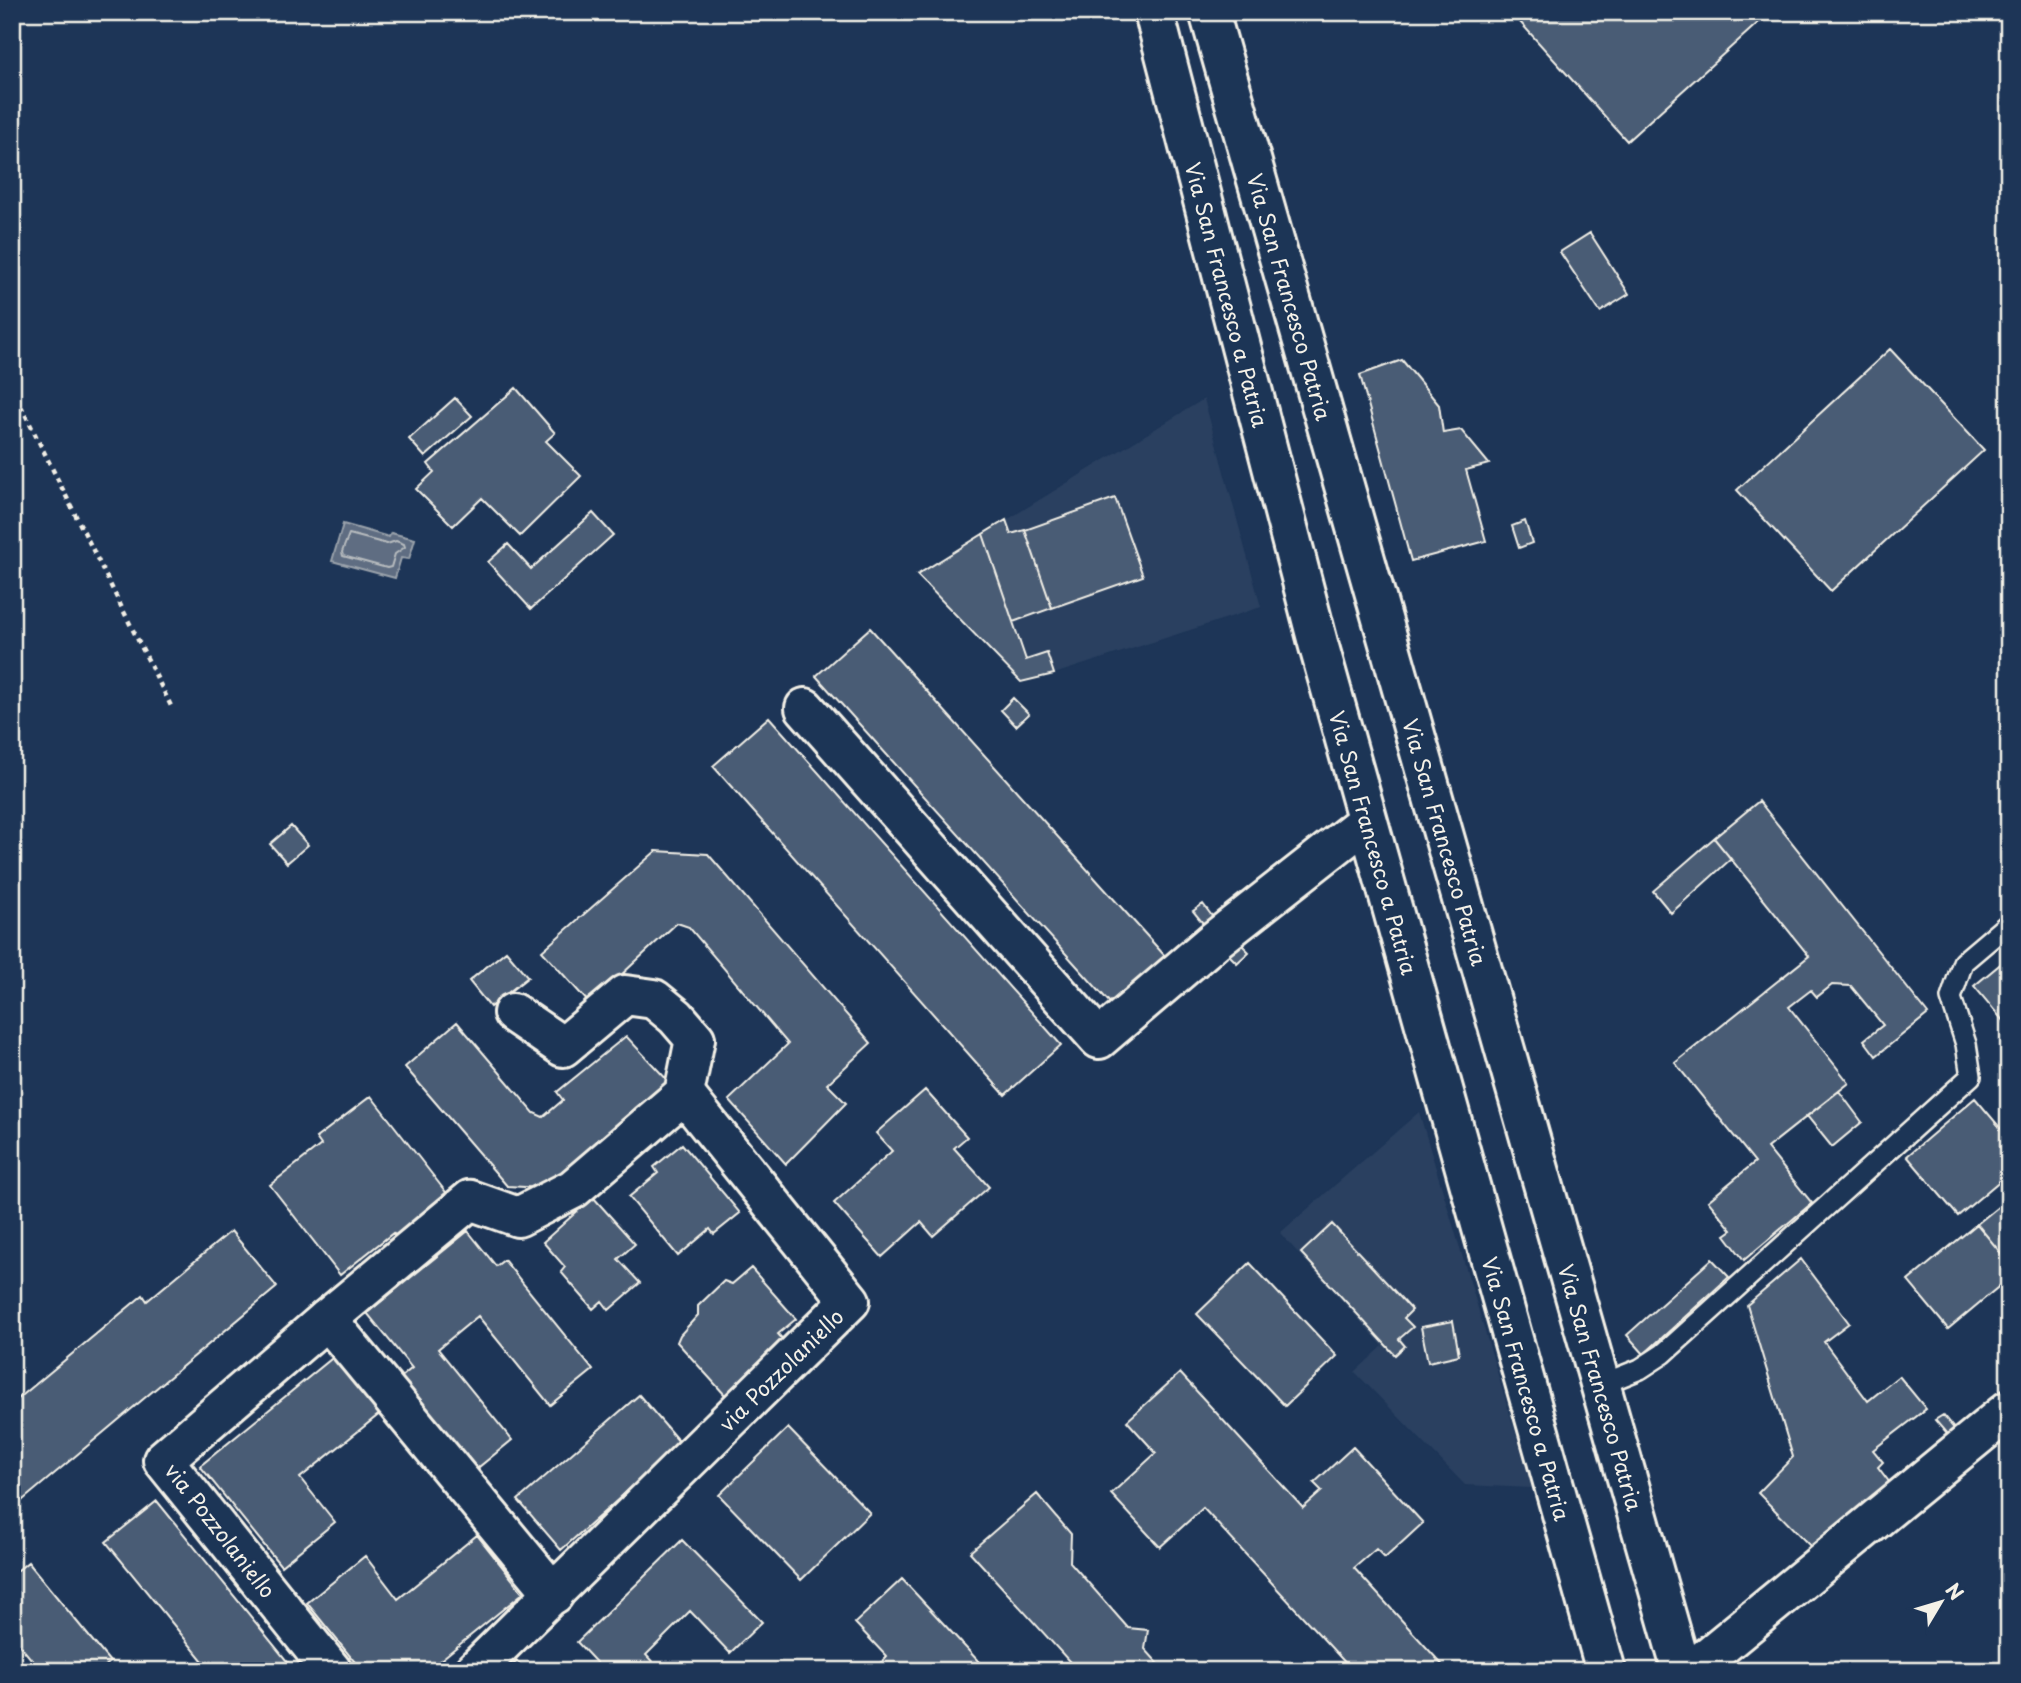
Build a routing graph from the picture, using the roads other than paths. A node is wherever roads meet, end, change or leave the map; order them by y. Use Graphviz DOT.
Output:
graph roads {
  1 [pos="1154,12"];
  2 [pos="1209,12"];
  3 [pos="805,708"];
  4 [pos="1367,821"];
  5 [pos="2009,923"];
  6 [pos="513,1013"];
  7 [pos="684,1094"];
  8 [pos="327,1319"];
  9 [pos="1600,1385"];
  10 [pos="2009,1410"];
  11 [pos="554,1594"];
  12 [pos="332,1671"];
  13 [pos="474,1671"];
  14 [pos="1606,1671"];
  15 [pos="1682,1671"];
  16 [pos="1691,1671"];
  1 -- 4 [label="street, Via San Francesco a Patria"];
  2 -- 9 [label="street, Via San Francesco Patria"];
  3 -- 4 [label="street"];
  4 -- 14 [label="street, Via San Francesco a Patria"];
  5 -- 9 [label="lane"];
  6 -- 7 [label="street"];
  7 -- 8 [label="street, via Pozzolaniello"];
  7 -- 11 [label="street, via Pozzolaniello"];
  8 -- 11 [label="street"];
  8 -- 12 [label="street, via Pozzolaniello"];
  9 -- 15 [label="street, Via San Francesco Patria"];
  10 -- 16 [label="street"];
  11 -- 13 [label="street, via Pozzolaniello"];
}
